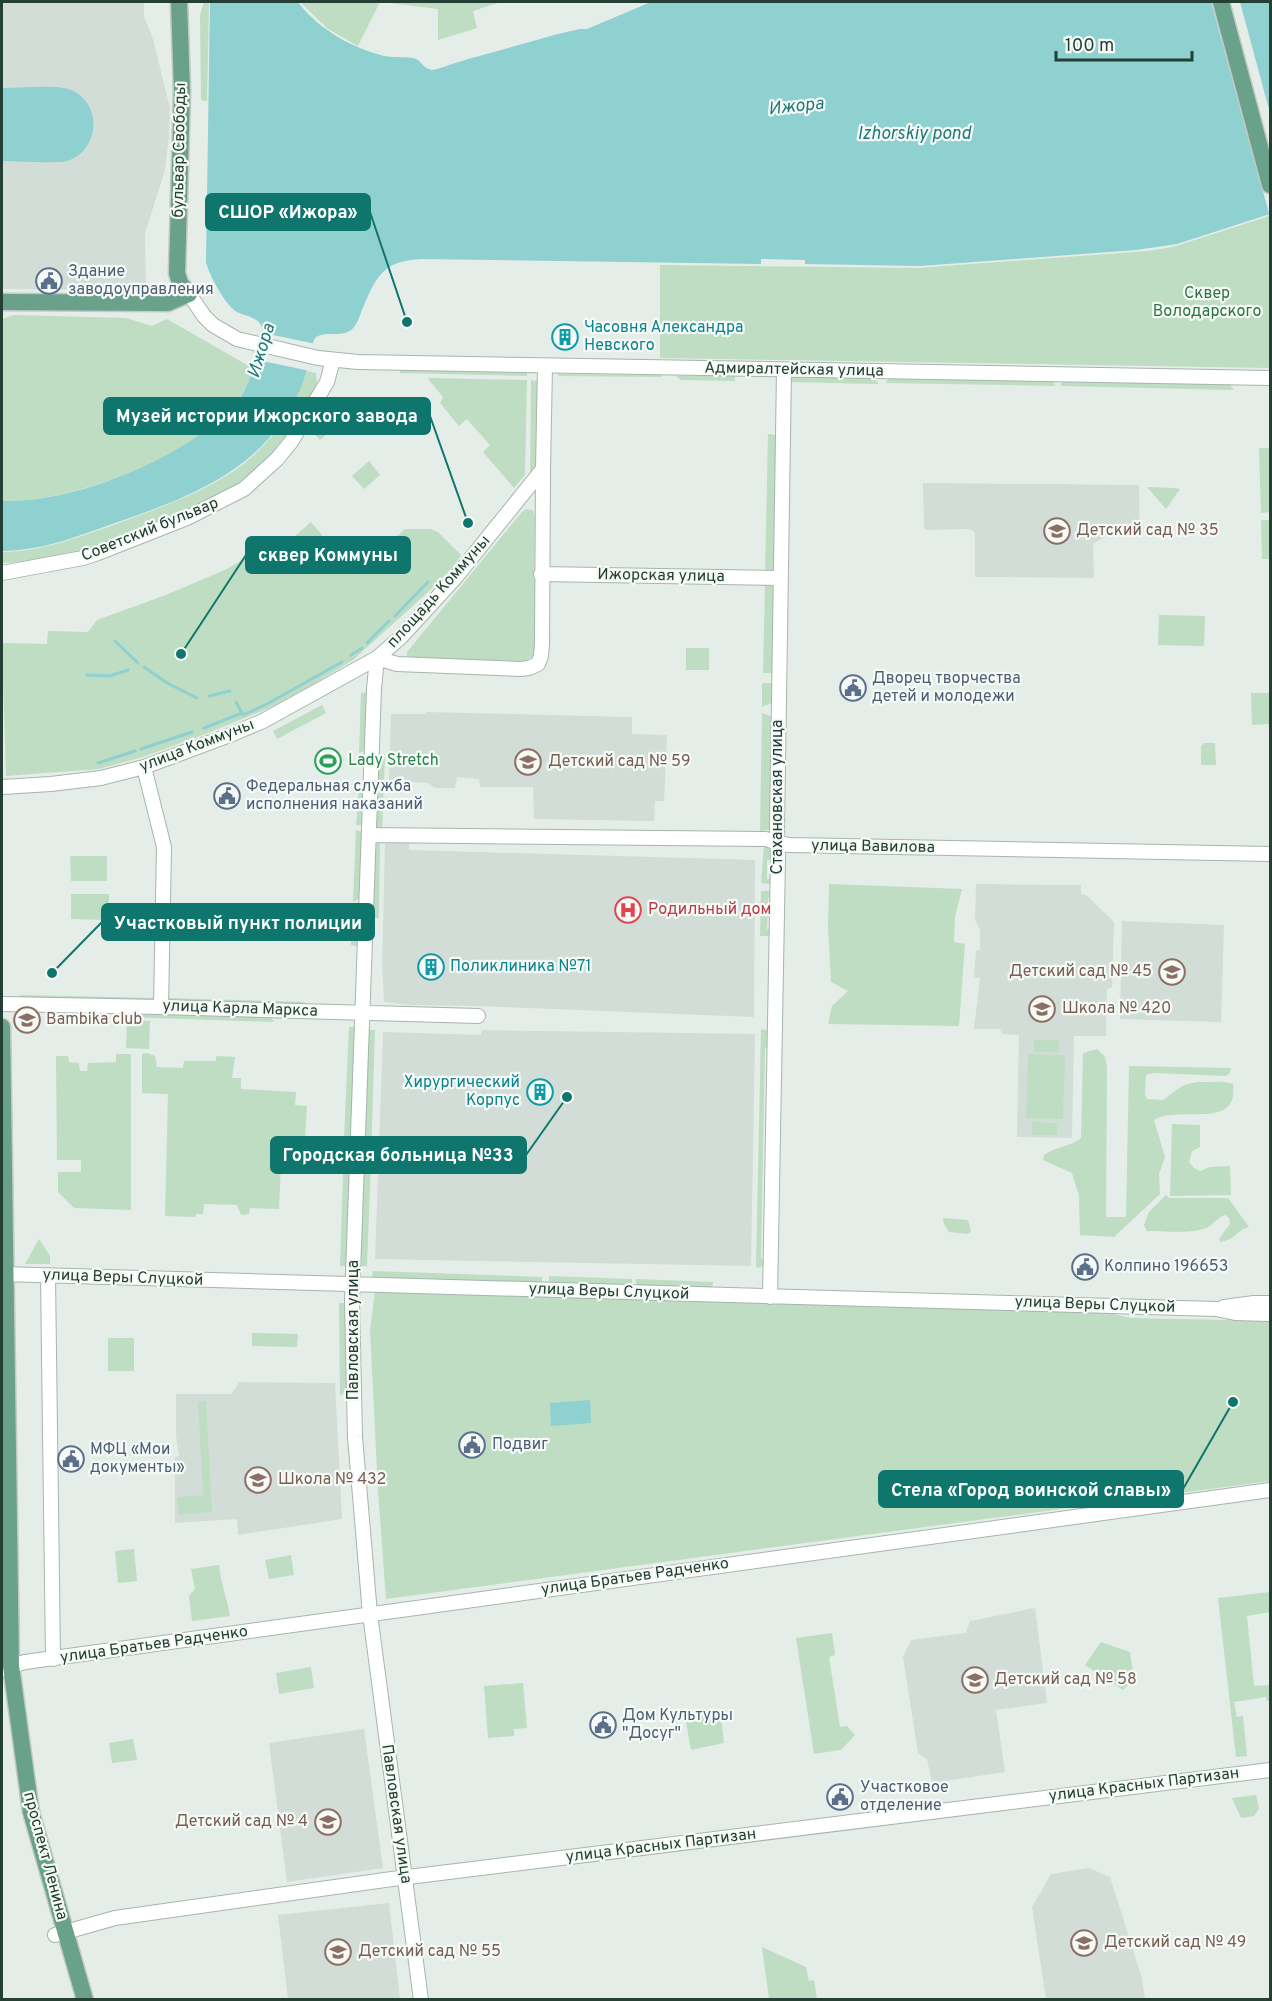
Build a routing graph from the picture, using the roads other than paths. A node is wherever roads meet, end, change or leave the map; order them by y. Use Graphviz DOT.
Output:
graph roads {
  1 [pos="179,2"];
  2 [pos="189,2"];
  3 [pos="1221,2"];
  4 [pos="1231,2"];
  5 [pos="1270,148"];
  6 [pos="1270,185"];
  7 [pos="189,294"];
  8 [pos="2,302"];
  9 [pos="318,358"];
  10 [pos="333,360"];
  11 [pos="545,366"];
  12 [pos="784,370"];
  13 [pos="1270,378"];
  14 [pos="543,469"];
  15 [pos="2,573"];
  16 [pos="541,574"];
  17 [pos="781,578"];
  18 [pos="377,658"];
  19 [pos="144,767"];
  20 [pos="2,787"];
  21 [pos="369,835"];
  22 [pos="777,843"];
  23 [pos="1270,854"];
  24 [pos="2,1004"];
  25 [pos="161,1007"];
  26 [pos="363,1013"];
  27 [pos="478,1017"];
  28 [pos="2,1027"];
  29 [pos="3,1274"];
  30 [pos="48,1276"];
  31 [pos="352,1284"];
  32 [pos="770,1297"];
  33 [pos="1270,1304"];
  34 [pos="1216,1309"];
  35 [pos="1270,1314"];
  36 [pos="1270,1491"];
  37 [pos="370,1614"];
  38 [pos="53,1659"];
  39 [pos="5,1670"];
  40 [pos="1270,1770"];
  41 [pos="405,1878"];
  42 [pos="60,1934"];
  43 [pos="73,2000"];
  44 [pos="85,2000"];
  45 [pos="421,2000"];
  1 -- 7 [label="main road, бульвар Свободы"];
  2 -- 7 [label="main road, бульвар Свободы"];
  3 -- 6 [label="main road"];
  4 -- 5 [label="main road"];
  7 -- 8 [label="main road"];
  7 -- 9 [label="street, бульвар Свободы"];
  9 -- 10 [label="street, Адмиралтейская улица"];
  10 -- 11 [label="street, Адмиралтейская улица"];
  10 -- 15 [label="street, Советский бульвар"];
  11 -- 12 [label="street, Адмиралтейская улица"];
  11 -- 14 [label="street, площадь Коммуны"];
  12 -- 13 [label="street, Адмиралтейская улица"];
  12 -- 17 [label="street, Стахановская улица"];
  14 -- 16 [label="street, площадь Коммуны"];
  14 -- 18 [label="street, площадь Коммуны"];
  16 -- 17 [label="street, Ижорская улица"];
  16 -- 18 [label="street, площадь Коммуны"];
  17 -- 22 [label="street, Стахановская улица"];
  18 -- 19 [label="street, улица Коммуны"];
  18 -- 21 [label="street, Павловская улица"];
  19 -- 20 [label="street, улица Коммуны"];
  19 -- 25 [label="street"];
  21 -- 22 [label="street, улица Вавилова"];
  21 -- 26 [label="street, Павловская улица"];
  22 -- 23 [label="street, улица Вавилова"];
  22 -- 32 [label="street, Стахановская улица"];
  24 -- 25 [label="street, улица Карла Маркса"];
  25 -- 26 [label="street, улица Карла Маркса"];
  26 -- 27 [label="street, улица Карла Маркса"];
  26 -- 31 [label="street, Павловская улица"];
  28 -- 29 [label="main road, проспект Ленина"];
  29 -- 30 [label="street, улица Веры Слуцкой"];
  29 -- 39 [label="main road, проспект Ленина"];
  30 -- 31 [label="street, улица Веры Слуцкой"];
  30 -- 38 [label="street"];
  31 -- 32 [label="street, улица Веры Слуцкой"];
  31 -- 37 [label="street, Павловская улица"];
  32 -- 34 [label="street, улица Веры Слуцкой"];
  33 -- 34 [label="street, улица Веры Слуцкой"];
  34 -- 35 [label="street, улица Веры Слуцкой"];
  36 -- 37 [label="street, улица Братьев Радченко"];
  37 -- 38 [label="street, улица Братьев Радченко"];
  37 -- 41 [label="street, Павловская улица"];
  38 -- 39 [label="street, улица Братьев Радченко"];
  39 -- 42 [label="main road, проспект Ленина"];
  40 -- 41 [label="street, улица Красных Партизан"];
  41 -- 42 [label="street, улица Красных Партизан"];
  41 -- 45 [label="street, Павловская улица"];
  42 -- 43 [label="main road, проспект Ленина"];
  42 -- 44 [label="main road, проспект Ленина"];
}
